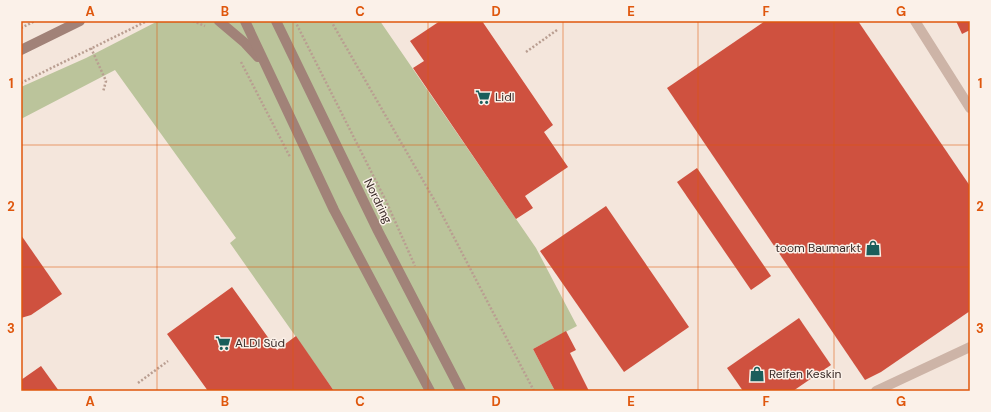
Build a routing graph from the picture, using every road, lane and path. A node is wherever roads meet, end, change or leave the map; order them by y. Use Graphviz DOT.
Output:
graph roads {
  1 [pos="35,21"];
  2 [pos="80,21"];
  3 [pos="148,21"];
  4 [pos="193,21"];
  5 [pos="219,21"];
  6 [pos="245,21"];
  7 [pos="276,21"];
  8 [pos="295,21"];
  9 [pos="331,21"];
  10 [pos="914,21"];
  11 [pos="197,22"];
  12 [pos="21,28"];
  13 [pos="557,30"];
  14 [pos="91,48"];
  15 [pos="21,50"];
  16 [pos="526,52"];
  17 [pos="266,66"];
  18 [pos="21,83"];
  19 [pos="103,92"];
  20 [pos="970,108"];
  21 [pos="415,267"];
  22 [pos="970,347"];
  23 [pos="168,361"];
  24 [pos="138,382"];
  25 [pos="430,391"];
  26 [pos="461,391"];
  27 [pos="534,391"];
  28 [pos="876,391"];
  1 -- 12 [label="path"];
  2 -- 15 [label="main road"];
  3 -- 14 [label="path"];
  4 -- 11 [label="path"];
  5 -- 17 [label="main road"];
  6 -- 17 [label="main road"];
  7 -- 26 [label="main road, Nordring"];
  8 -- 21 [label="path"];
  9 -- 27 [label="path"];
  10 -- 20 [label="street"];
  13 -- 16 [label="path"];
  14 -- 18 [label="path"];
  14 -- 19 [label="path"];
  17 -- 25 [label="main road"];
  22 -- 28 [label="street"];
  23 -- 24 [label="path"];
}
